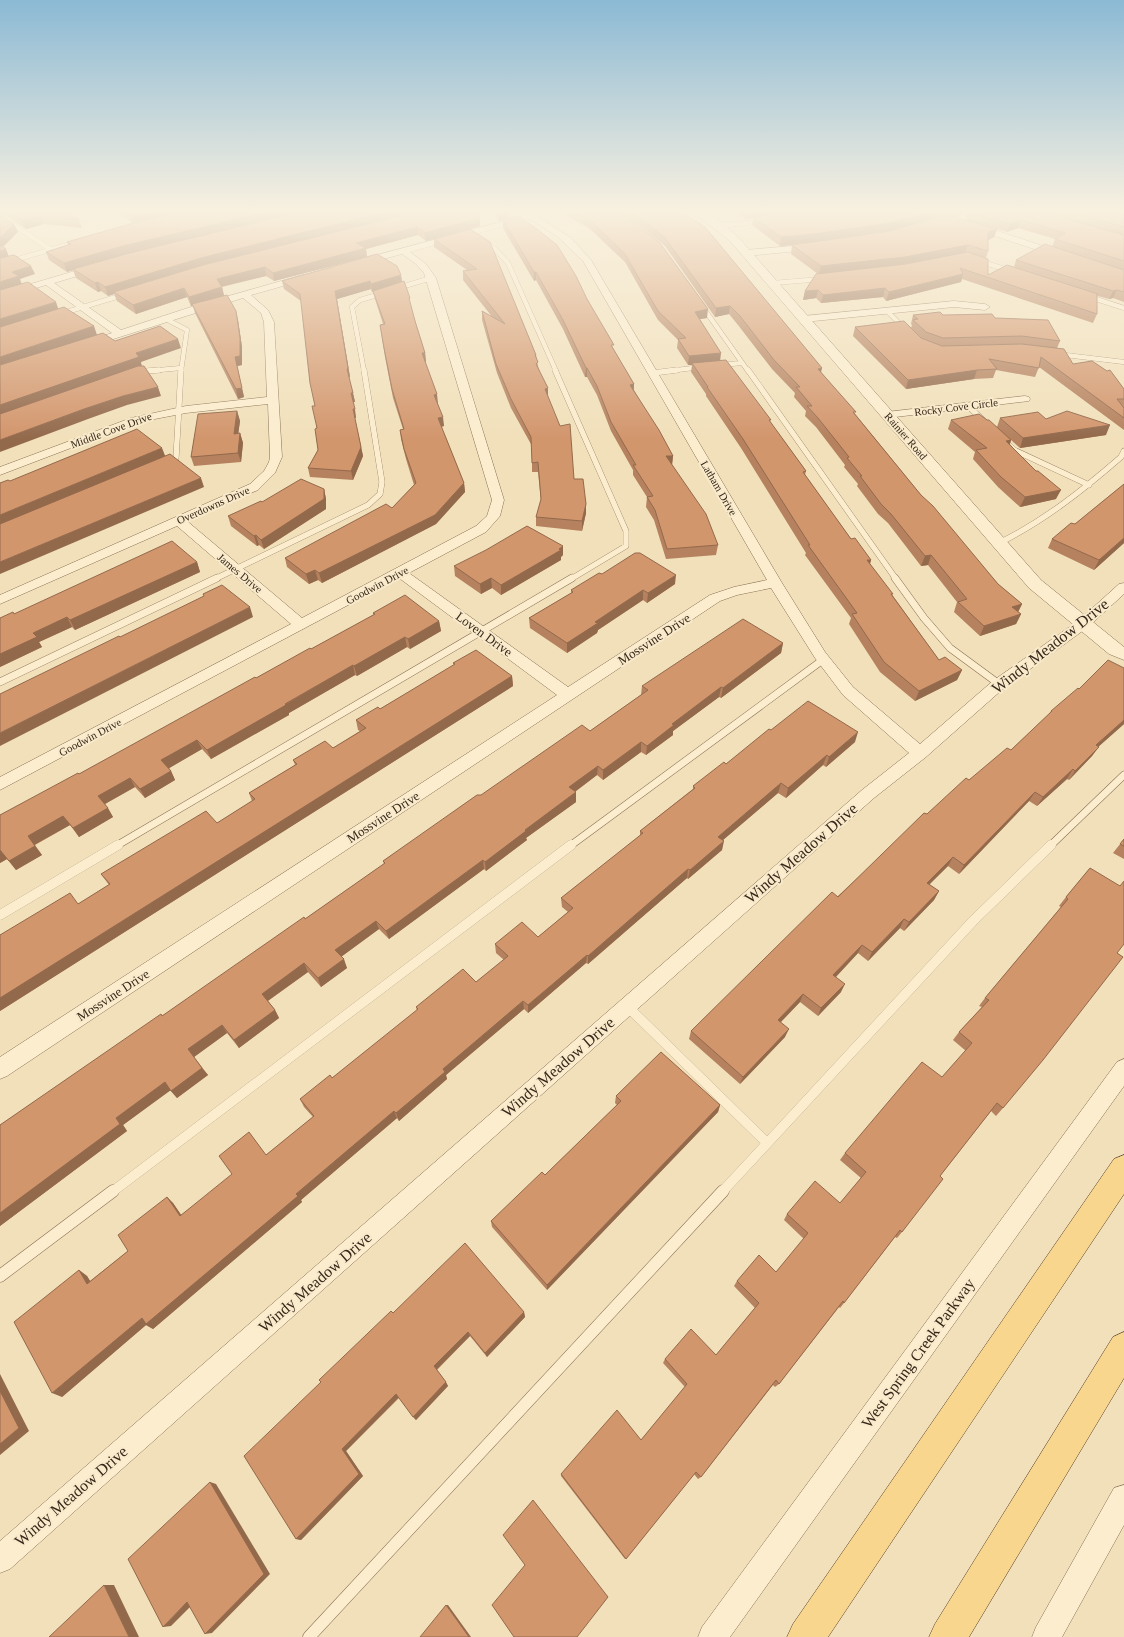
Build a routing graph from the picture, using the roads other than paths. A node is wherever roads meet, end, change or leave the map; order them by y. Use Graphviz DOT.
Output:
graph roads {
  1 [pos="32,286"];
  2 [pos="52,286"];
  3 [pos="271,286"];
  4 [pos="404,286"];
  5 [pos="434,286"];
  6 [pos="518,286"];
  7 [pos="602,286"];
  8 [pos="776,286"];
  9 [pos="135,291"];
  10 [pos="244,294"];
  11 [pos="1085,295"];
  12 [pos="0,296"];
  13 [pos="696,298"];
  14 [pos="82,307"];
  15 [pos="984,307"];
  16 [pos="1124,308"];
  17 [pos="887,311"];
  18 [pos="52,316"];
  19 [pos="164,318"];
  20 [pos="804,319"];
  21 [pos="119,333"];
  22 [pos="910,333"];
  23 [pos="82,346"];
  24 [pos="1049,353"];
  25 [pos="1124,362"];
  26 [pos="742,363"];
  27 [pos="712,366"];
  28 [pos="705,367"];
  29 [pos="181,368"];
  30 [pos="133,373"];
  31 [pos="653,373"];
  32 [pos="1025,399"];
  33 [pos="273,400"];
  34 [pos="967,405"];
  35 [pos="180,410"];
  36 [pos="887,415"];
  37 [pos="988,425"];
  38 [pos="1004,440"];
  39 [pos="1124,451"];
  40 [pos="161,464"];
  41 [pos="0,471"];
  42 [pos="1089,485"];
  43 [pos="178,521"];
  44 [pos="999,543"];
  45 [pos="235,569"];
  46 [pos="401,573"];
  47 [pos="775,583"];
  48 [pos="1124,587"];
  49 [pos="0,600"];
  50 [pos="1083,624"];
  51 [pos="301,625"];
  52 [pos="481,631"];
  53 [pos="1124,654"];
  54 [pos="824,659"];
  55 [pos="0,682"];
  56 [pos="999,684"];
  57 [pos="568,695"];
  58 [pos="920,753"];
  59 [pos="1124,775"];
  60 [pos="0,784"];
  61 [pos="0,914"];
  62 [pos="627,1006"];
  63 [pos="0,1070"];
  64 [pos="1124,1070"];
  65 [pos="767,1143"];
  66 [pos="1124,1169"];
  67 [pos="0,1276"];
  68 [pos="1124,1348"];
  69 [pos="1124,1498"];
  70 [pos="0,1559"];
  71 [pos="309,1637"];
  72 [pos="712,1637"];
  73 [pos="806,1637"];
  74 [pos="948,1637"];
  75 [pos="1046,1637"];
  1 -- 12 [label="street"];
  2 -- 14 [label="street"];
  3 -- 10 [label="street"];
  4 -- 45 [label="lane"];
  5 -- 46 [label="street, Goodwin Drive"];
  6 -- 52 [label="lane"];
  7 -- 31 [label="street, Latham Drive"];
  8 -- 20 [label="street, Rainier Road"];
  9 -- 14 [label="lane"];
  10 -- 19 [label="street"];
  10 -- 33 [label="street, Overdowns Drive"];
  11 -- 16 [label="lane"];
  13 -- 26 [label="lane"];
  14 -- 18 [label="lane"];
  14 -- 21 [label="street"];
  15 -- 17 [label="street"];
  17 -- 20 [label="street"];
  17 -- 22 [label="lane"];
  19 -- 21 [label="street"];
  19 -- 29 [label="lane"];
  20 -- 36 [label="street, Rainier Road"];
  21 -- 23 [label="street"];
  24 -- 25 [label="lane"];
  26 -- 27 [label="lane"];
  26 -- 56 [label="lane"];
  28 -- 31 [label="lane"];
  29 -- 30 [label="lane"];
  29 -- 35 [label="lane"];
  31 -- 47 [label="street, Latham Drive"];
  32 -- 34 [label="street, Rocky Cove Circle"];
  33 -- 35 [label="street, Middle Cove Drive"];
  33 -- 43 [label="street, Overdowns Drive"];
  34 -- 36 [label="street, Rocky Cove Circle"];
  34 -- 37 [label="lane"];
  35 -- 40 [label="lane"];
  35 -- 41 [label="street, Middle Cove Drive"];
  36 -- 44 [label="street, Rainier Road"];
  38 -- 42 [label="lane"];
  39 -- 42 [label="lane"];
  42 -- 44 [label="lane"];
  43 -- 45 [label="street, James Drive"];
  43 -- 49 [label="street, Overdowns Drive"];
  44 -- 50 [label="street, Rainier Road"];
  45 -- 51 [label="street, James Drive"];
  45 -- 55 [label="lane"];
  46 -- 51 [label="street, Goodwin Drive"];
  46 -- 52 [label="street, Loven Drive"];
  47 -- 54 [label="street, Latham Drive"];
  47 -- 57 [label="street, Mossvine Drive"];
  48 -- 50 [label="street, Windy Meadow Drive"];
  50 -- 53 [label="street, Rainier Road"];
  50 -- 56 [label="street, Windy Meadow Drive"];
  51 -- 60 [label="street, Goodwin Drive"];
  52 -- 57 [label="street, Loven Drive"];
  52 -- 61 [label="lane"];
  54 -- 58 [label="street, Latham Drive"];
  54 -- 67 [label="lane"];
  56 -- 58 [label="street, Windy Meadow Drive"];
  57 -- 63 [label="street, Mossvine Drive"];
  58 -- 62 [label="street, Windy Meadow Drive"];
  59 -- 65 [label="lane"];
  62 -- 65 [label="lane"];
  62 -- 70 [label="street, Windy Meadow Drive"];
  64 -- 72 [label="street, West Spring Creek Parkway"];
  65 -- 71 [label="lane"];
  66 -- 73 [label="main road"];
  68 -- 74 [label="main road"];
  69 -- 75 [label="street"];
}
